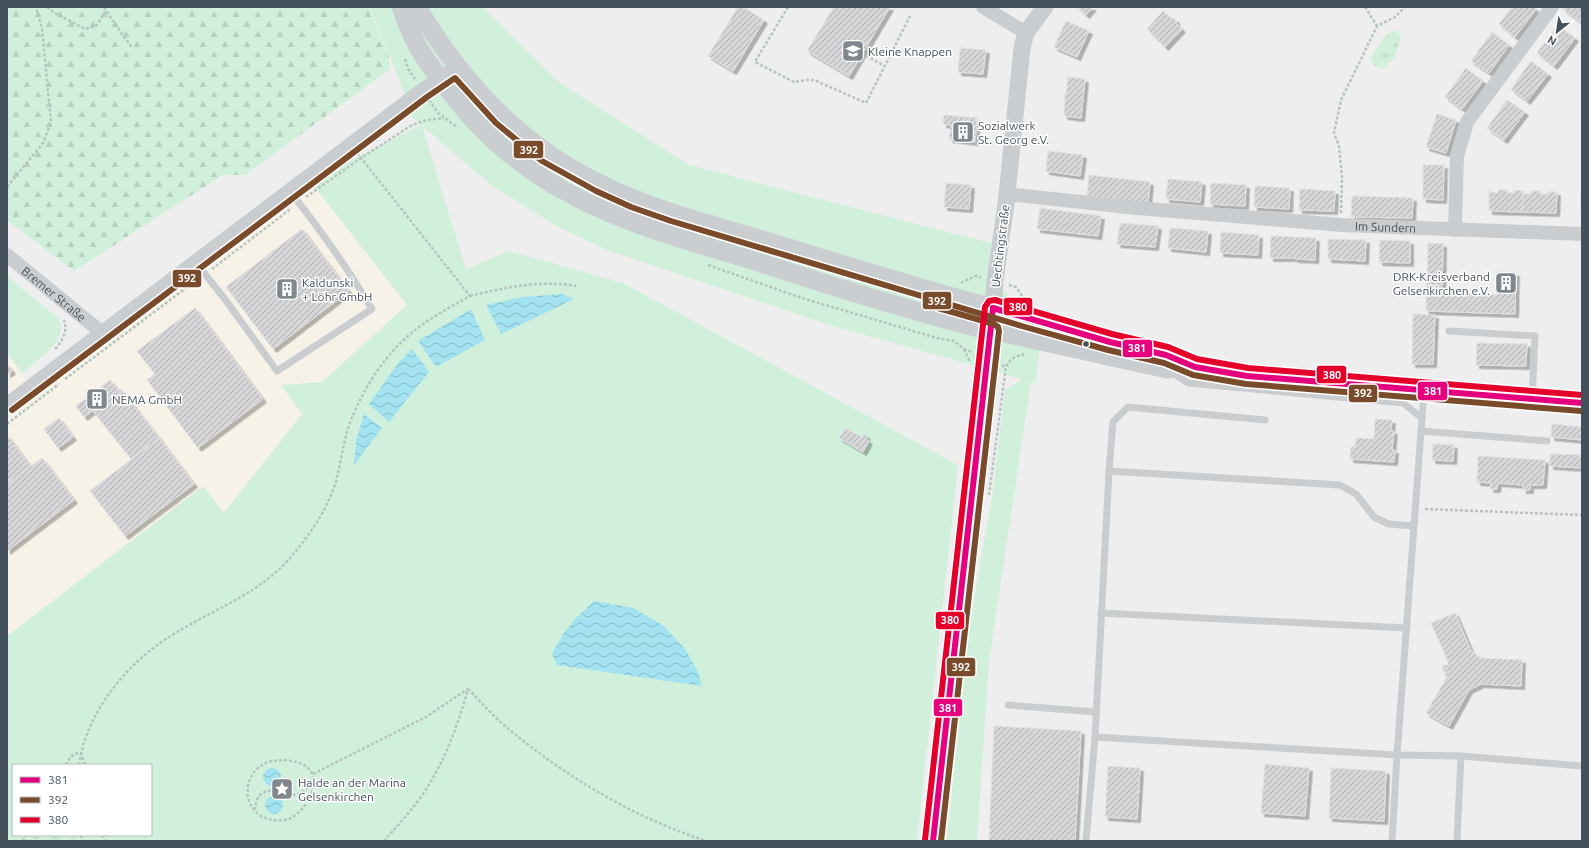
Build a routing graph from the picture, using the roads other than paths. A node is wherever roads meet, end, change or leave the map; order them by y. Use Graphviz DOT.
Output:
graph roads {
  1 [pos="401,7"];
  2 [pos="417,7"];
  3 [pos="983,7"];
  4 [pos="1045,7"];
  5 [pos="1552,7"];
  6 [pos="1026,33"];
  7 [pos="458,67"];
  8 [pos="440,78"];
  9 [pos="289,190"];
  10 [pos="1007,194"];
  11 [pos="1455,230"];
  12 [pos="1582,234"];
  13 [pos="7,254"];
  14 [pos="196,260"];
  15 [pos="993,308"];
  16 [pos="991,331"];
  17 [pos="1449,331"];
  18 [pos="101,332"];
  19 [pos="1195,367"];
  20 [pos="1167,370"];
  21 [pos="1424,391"];
  22 [pos="1532,400"];
  23 [pos="1582,403"];
  24 [pos="7,404"];
  25 [pos="1422,418"];
  26 [pos="1265,420"];
  27 [pos="1421,431"];
  28 [pos="1547,441"];
  29 [pos="1109,471"];
  30 [pos="1414,526"];
  31 [pos="1101,613"];
  32 [pos="1406,628"];
  33 [pos="1008,705"];
  34 [pos="1096,712"];
  35 [pos="1095,737"];
  36 [pos="1398,755"];
  37 [pos="1462,756"];
  38 [pos="1582,766"];
  39 [pos="934,841"];
  40 [pos="1086,841"];
  41 [pos="1392,841"];
  42 [pos="1457,841"];
  1 -- 8 [label="main road"];
  2 -- 7 [label="main road"];
  3 -- 6 [label="street"];
  4 -- 6 [label="street, Uechtingstraße"];
  5 -- 11 [label="street"];
  6 -- 10 [label="street, Uechtingstraße"];
  7 -- 8 [label="street"];
  7 -- 15 [label="main road"];
  8 -- 9 [label="street"];
  8 -- 16 [label="main road"];
  9 -- 14 [label="street"];
  9 -- 14 [label="lane"];
  10 -- 11 [label="street, Im Sundern"];
  10 -- 15 [label="street, Uechtingstraße"];
  11 -- 12 [label="street, Im Sundern"];
  13 -- 18 [label="street, Bremer Straße"];
  14 -- 18 [label="street"];
  15 -- 16 [label="main road, Uechtingstraße"];
  15 -- 19 [label="street"];
  16 -- 20 [label="street"];
  16 -- 39 [label="main road, Uechtingstraße"];
  17 -- 22 [label="lane"];
  18 -- 24 [label="street"];
  19 -- 20 [label="street"];
  19 -- 21 [label="street"];
  20 -- 25 [label="lane"];
  21 -- 22 [label="street"];
  21 -- 25 [label="lane"];
  22 -- 23 [label="street"];
  25 -- 27 [label="lane"];
  26 -- 29 [label="lane"];
  27 -- 28 [label="lane"];
  27 -- 30 [label="lane"];
  29 -- 30 [label="lane"];
  29 -- 31 [label="lane"];
  30 -- 32 [label="lane"];
  31 -- 32 [label="lane"];
  31 -- 34 [label="lane"];
  32 -- 36 [label="lane"];
  33 -- 34 [label="lane"];
  34 -- 35 [label="lane"];
  35 -- 36 [label="lane"];
  35 -- 40 [label="lane"];
  36 -- 37 [label="lane"];
  36 -- 41 [label="lane"];
  37 -- 38 [label="lane"];
  37 -- 42 [label="lane"];
}
